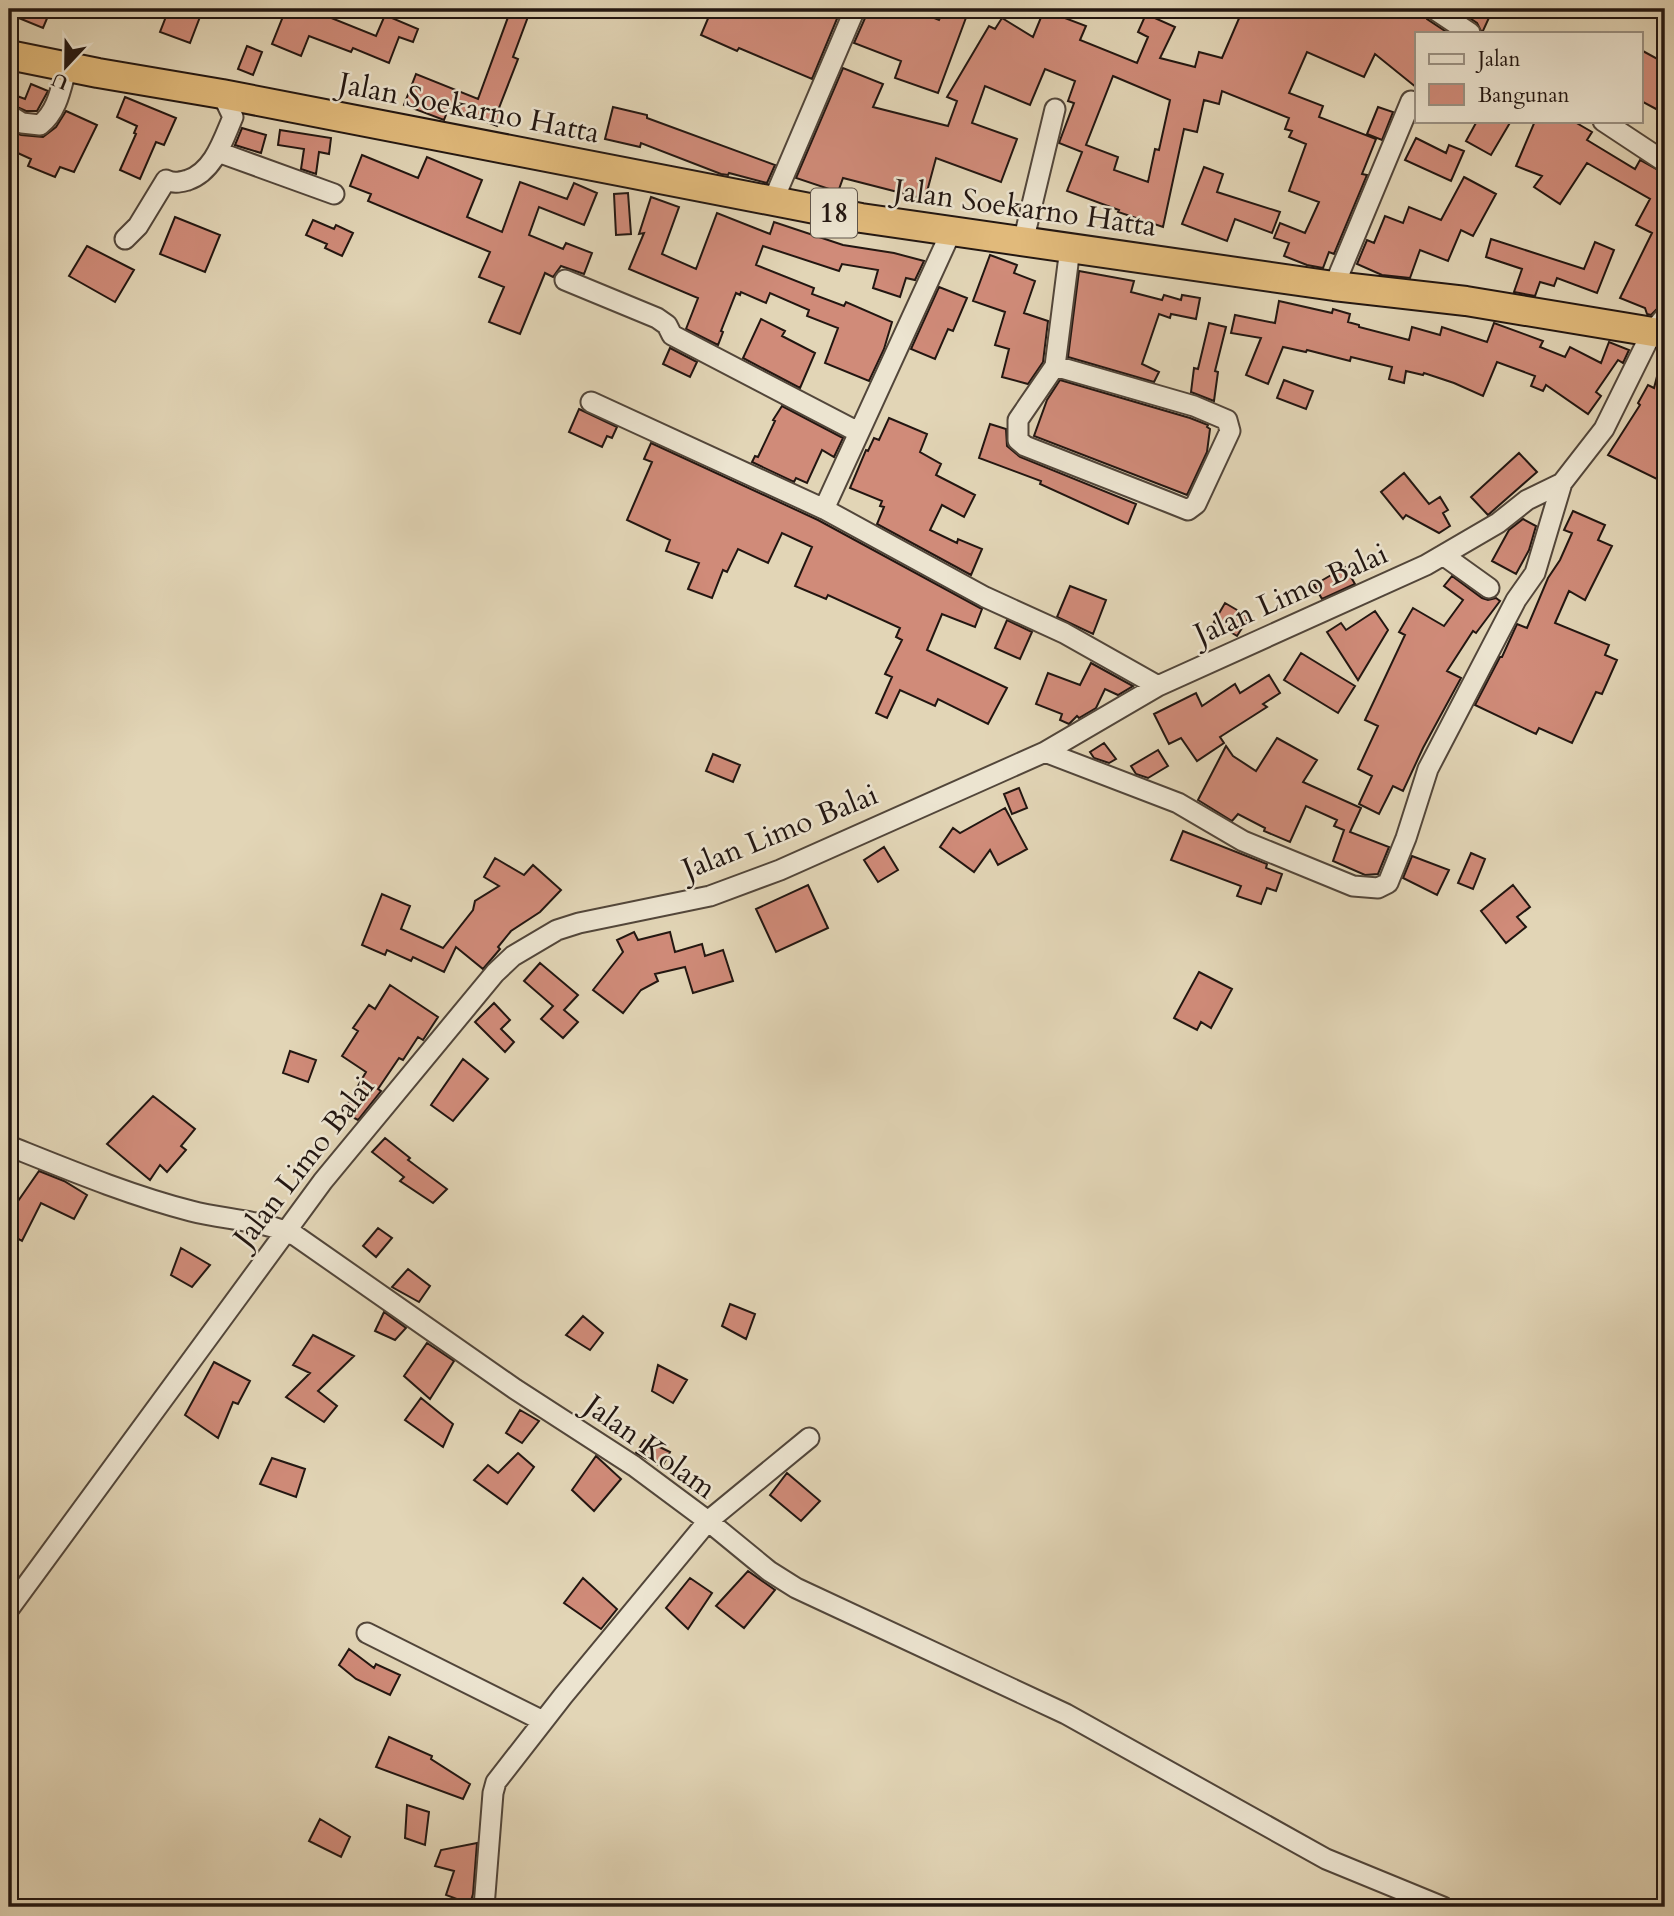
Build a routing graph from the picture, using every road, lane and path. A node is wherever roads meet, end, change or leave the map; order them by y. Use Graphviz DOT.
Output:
graph roads {
  1 [pos="855,9"];
  2 [pos="1434,9"];
  3 [pos="1468,32"];
  4 [pos="9,55"];
  5 [pos="67,66"];
  6 [pos="222,94"];
  7 [pos="1411,101"];
  8 [pos="1055,108"];
  9 [pos="14,118"];
  10 [pos="1605,122"];
  11 [pos="218,152"];
  12 [pos="1665,162"];
  13 [pos="334,194"];
  14 [pos="773,201"];
  15 [pos="951,232"];
  16 [pos="125,239"];
  17 [pos="1023,242"];
  18 [pos="1070,248"];
  19 [pos="565,280"];
  20 [pos="1334,286"];
  21 [pos="1661,328"];
  22 [pos="1055,366"];
  23 [pos="591,402"];
  24 [pos="858,432"];
  25 [pos="1562,483"];
  26 [pos="824,509"];
  27 [pos="1443,555"];
  28 [pos="1489,588"];
  29 [pos="1158,686"];
  30 [pos="1045,752"];
  31 [pos="9,1146"];
  32 [pos="286,1231"];
  33 [pos="809,1438"];
  34 [pos="708,1521"];
  35 [pos="9,1609"];
  36 [pos="367,1633"];
  37 [pos="543,1721"];
  38 [pos="484,1907"];
  39 [pos="1443,1907"];
  1 -- 14 [label="street"];
  2 -- 3 [label="street"];
  4 -- 5 [label="highway, Jalan Soekarno Hatta / 18"];
  5 -- 6 [label="highway, Jalan Soekarno Hatta / 18"];
  5 -- 9 [label="street"];
  6 -- 11 [label="street"];
  6 -- 14 [label="highway, Jalan Soekarno Hatta / 18"];
  7 -- 20 [label="street"];
  8 -- 17 [label="street"];
  10 -- 12 [label="street"];
  11 -- 13 [label="street"];
  11 -- 16 [label="street"];
  14 -- 15 [label="highway, Jalan Soekarno Hatta / 18"];
  15 -- 17 [label="highway, Jalan Soekarno Hatta / 18"];
  15 -- 24 [label="street"];
  17 -- 18 [label="highway, Jalan Soekarno Hatta / 18"];
  18 -- 20 [label="highway, Jalan Soekarno Hatta / 18"];
  18 -- 22 [label="street"];
  19 -- 24 [label="street"];
  20 -- 21 [label="highway, Jalan Soekarno Hatta / 18"];
  21 -- 25 [label="street, Jalan Limo Balai"];
  22 -- 22 [label="street"];
  23 -- 26 [label="street"];
  24 -- 26 [label="street"];
  25 -- 27 [label="street, Jalan Limo Balai"];
  25 -- 30 [label="street"];
  26 -- 29 [label="street"];
  27 -- 28 [label="street"];
  27 -- 29 [label="street, Jalan Limo Balai"];
  29 -- 30 [label="street, Jalan Limo Balai"];
  30 -- 32 [label="street, Jalan Limo Balai"];
  31 -- 32 [label="street"];
  32 -- 34 [label="street, Jalan Kolam"];
  32 -- 35 [label="street, Jalan Limo Balai"];
  33 -- 34 [label="street"];
  34 -- 37 [label="street, Jalan Kolam"];
  34 -- 39 [label="street"];
  36 -- 37 [label="street"];
  37 -- 38 [label="street, Jalan Kolam"];
}
